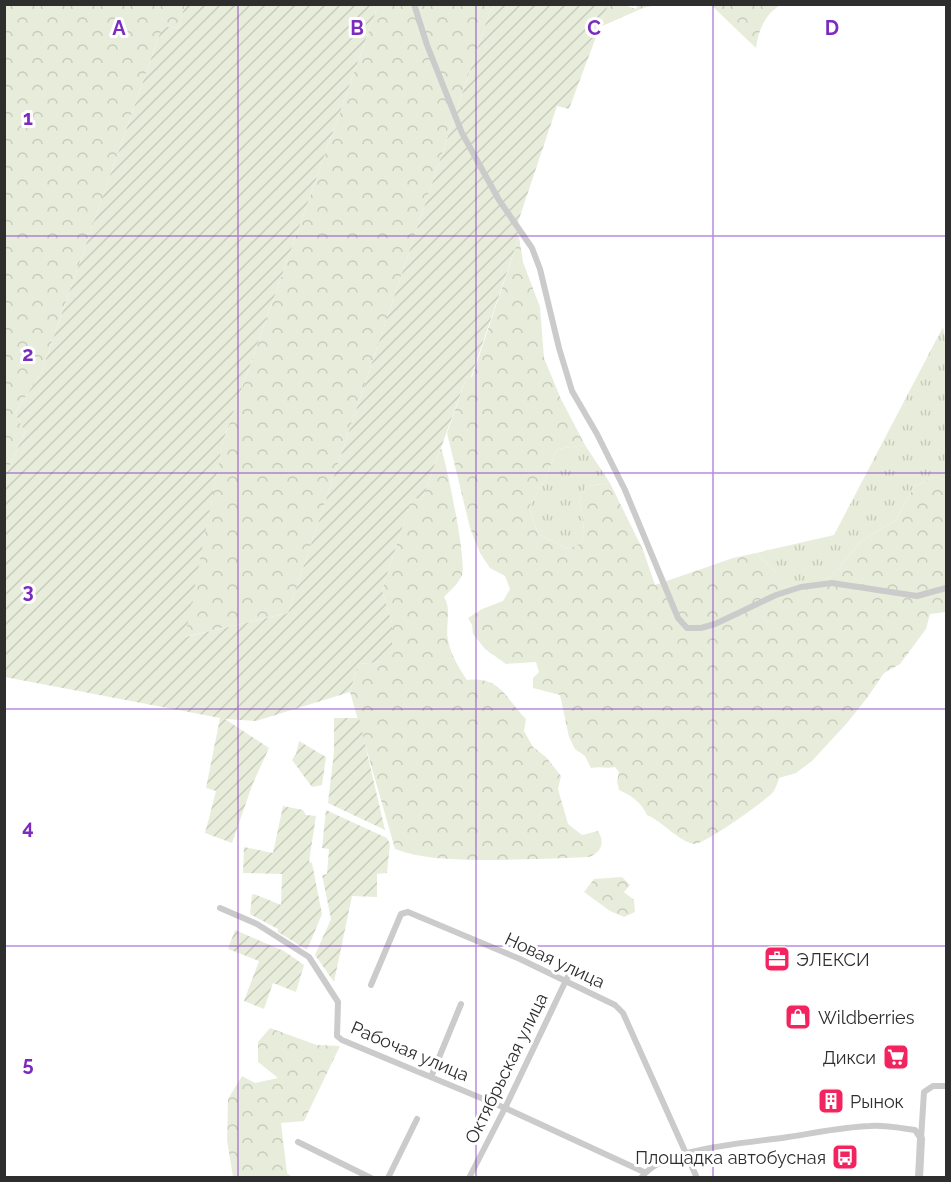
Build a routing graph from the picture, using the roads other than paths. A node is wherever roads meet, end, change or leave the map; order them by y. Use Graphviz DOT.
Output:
graph roads {
  1 [pos="414,4"];
  2 [pos="946,588"];
  3 [pos="220,908"];
  4 [pos="570,972"];
  5 [pos="566,980"];
  6 [pos="371,985"];
  7 [pos="461,1004"];
  8 [pos="431,1077"];
  9 [pos="946,1086"];
  10 [pos="504,1108"];
  11 [pos="417,1119"];
  12 [pos="921,1139"];
  13 [pos="298,1142"];
  14 [pos="686,1153"];
  15 [pos="642,1175"];
  16 [pos="371,1178"];
  17 [pos="388,1178"];
  18 [pos="469,1178"];
  19 [pos="697,1178"];
  20 [pos="919,1178"];
  1 -- 2 [label="street"];
  3 -- 8 [label="street, Рабочая улица"];
  4 -- 5 [label="street, Октябрьская улица"];
  5 -- 6 [label="street, Новая улица"];
  5 -- 10 [label="street, Октябрьская улица"];
  5 -- 14 [label="street, Новая улица"];
  7 -- 8 [label="street"];
  8 -- 10 [label="street, Рабочая улица"];
  9 -- 12 [label="street"];
  10 -- 15 [label="street, Рабочая улица"];
  10 -- 18 [label="street, Октябрьская улица"];
  11 -- 17 [label="street"];
  12 -- 14 [label="street"];
  12 -- 20 [label="street"];
  13 -- 16 [label="street"];
  14 -- 15 [label="street"];
  14 -- 19 [label="street, Новая улица"];
}
